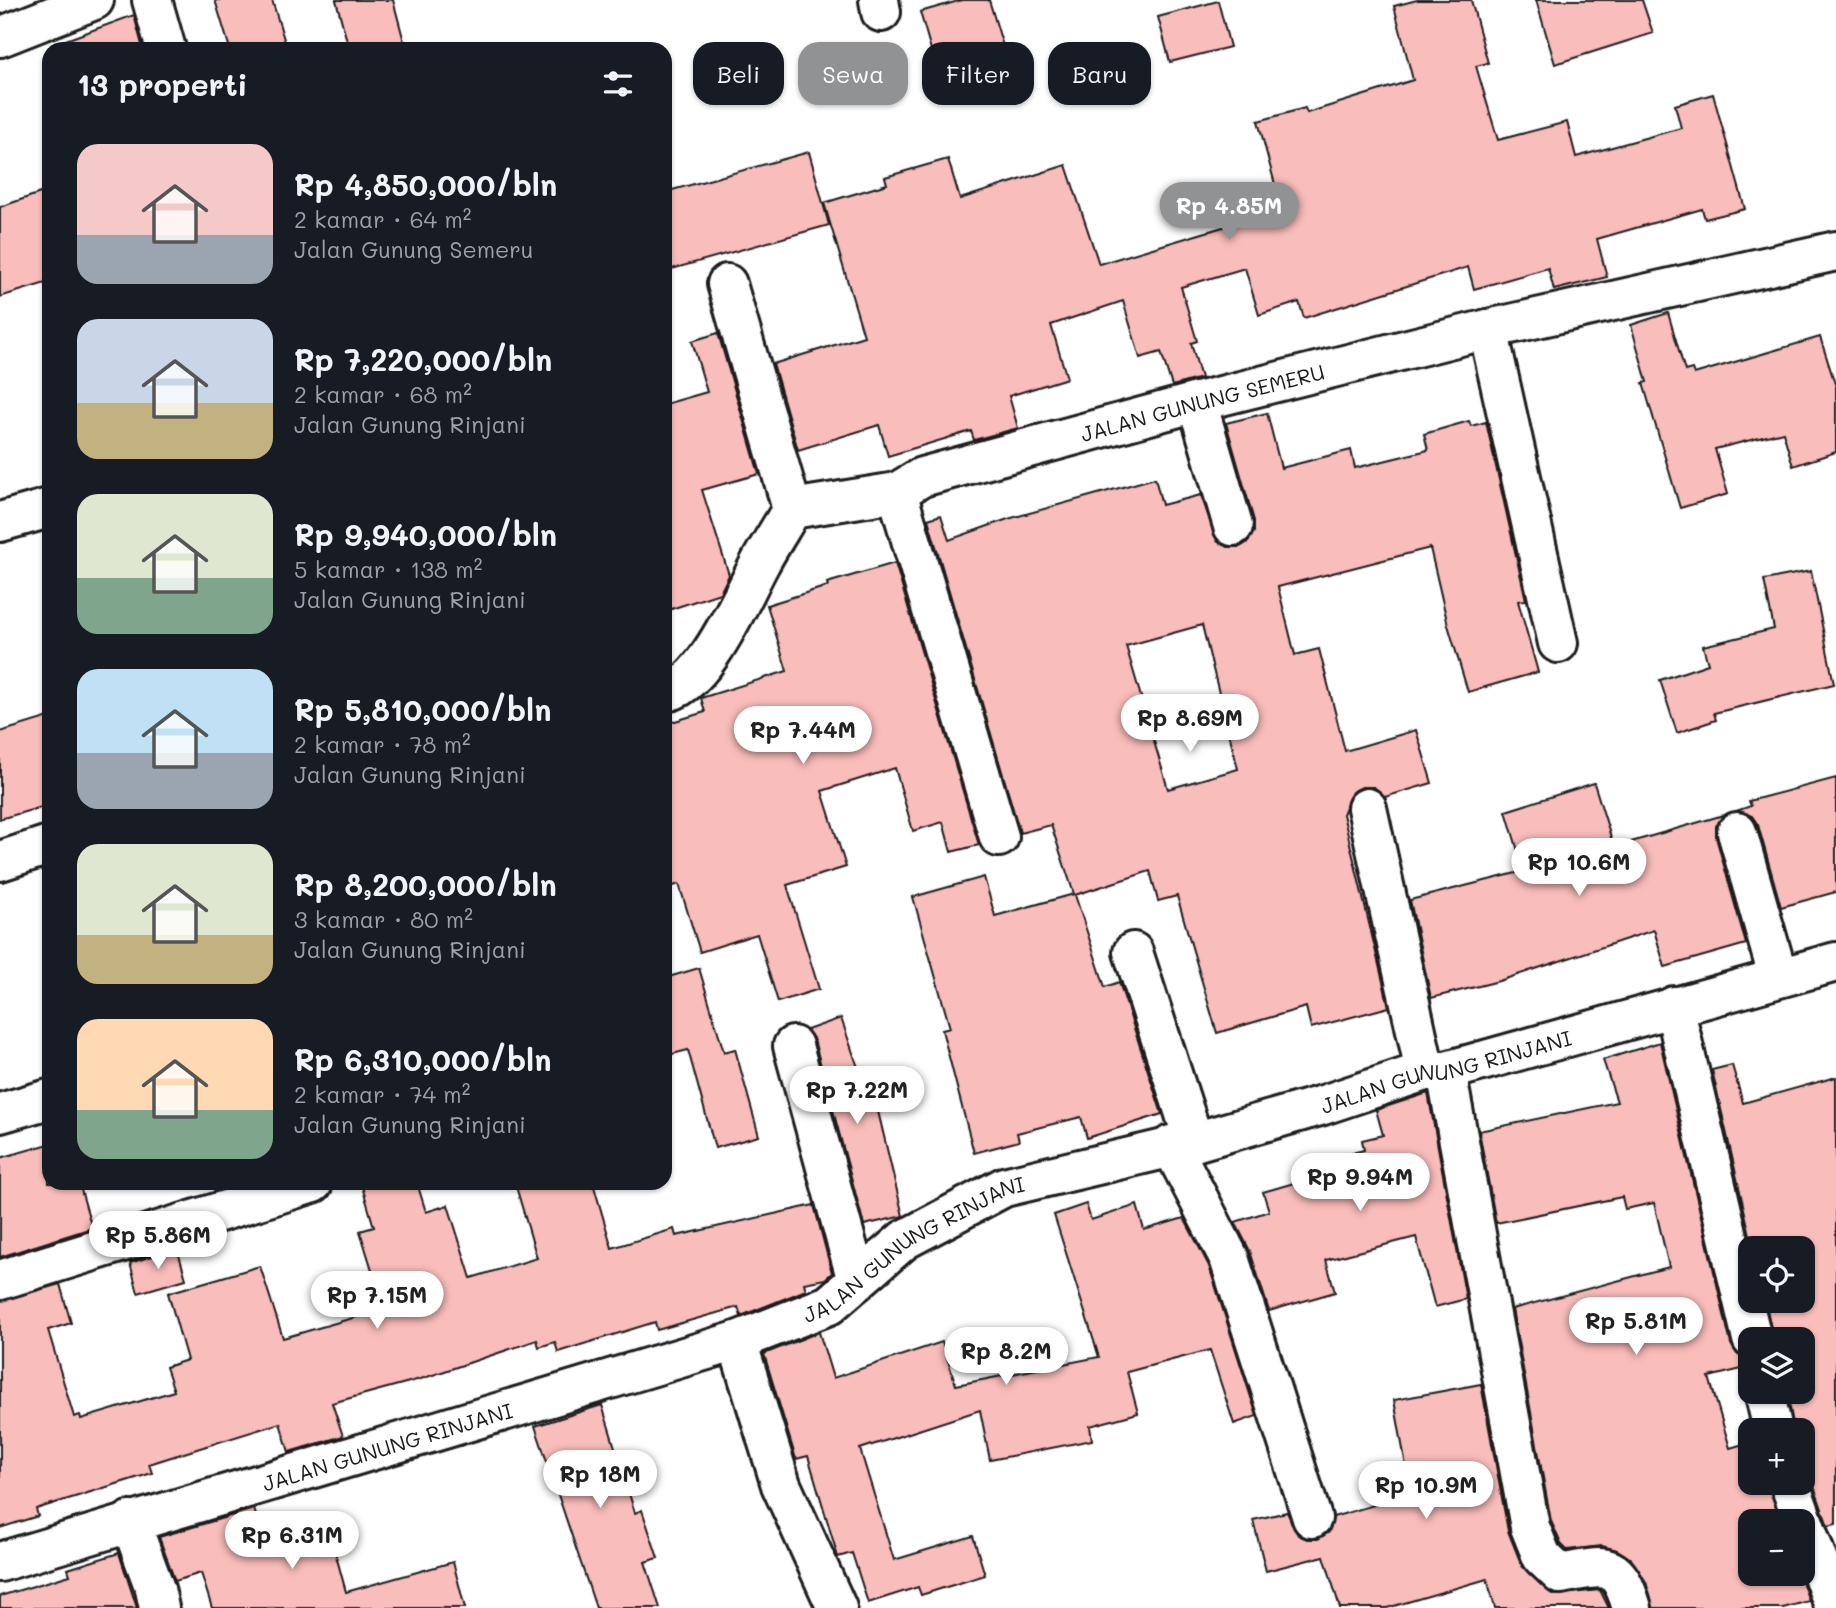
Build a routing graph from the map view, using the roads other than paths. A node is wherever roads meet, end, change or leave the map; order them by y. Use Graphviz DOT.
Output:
graph roads {
  1 [pos="94,0"];
  2 [pos="152,0"];
  3 [pos="0,37"];
  4 [pos="164,42"];
  5 [pos="1836,251"];
  6 [pos="727,284"];
  7 [pos="1488,328"];
  8 [pos="1197,402"];
  9 [pos="897,492"];
  10 [pos="792,509"];
  11 [pos="42,510"];
  12 [pos="0,522"];
  13 [pos="1233,526"];
  14 [pos="1558,643"];
  15 [pos="672,691"];
  16 [pos="1367,808"];
  17 [pos="1737,832"];
  18 [pos="999,837"];
  19 [pos="42,847"];
  20 [pos="0,861"];
  21 [pos="1133,952"];
  22 [pos="1836,962"];
  23 [pos="1778,976"];
  24 [pos="1674,1006"];
  25 [pos="793,1046"];
  26 [pos="1435,1071"];
  27 [pos="42,1101"];
  28 [pos="0,1113"];
  29 [pos="1182,1143"];
  30 [pos="290,1190"];
  31 [pos="0,1280"];
  32 [pos="857,1281"];
  33 [pos="1749,1327"];
  34 [pos="737,1341"];
  35 [pos="1793,1495"];
  36 [pos="1312,1518"];
  37 [pos="130,1521"];
  38 [pos="0,1562"];
  39 [pos="1826,1602"];
  40 [pos="159,1608"];
  41 [pos="837,1608"];
  42 [pos="1632,1608"];
  1 -- 3 [label="street"];
  2 -- 4 [label="street"];
  5 -- 7 [label="street, JALAN GUNUNG SEMERU"];
  6 -- 10 [label="street"];
  7 -- 8 [label="street, JALAN GUNUNG SEMERU"];
  7 -- 14 [label="street"];
  8 -- 9 [label="street, JALAN GUNUNG SEMERU"];
  8 -- 13 [label="street"];
  9 -- 10 [label="street, JALAN GUNUNG SEMERU"];
  9 -- 18 [label="street"];
  10 -- 15 [label="street"];
  11 -- 12 [label="street"];
  16 -- 26 [label="street"];
  17 -- 23 [label="street"];
  19 -- 20 [label="street"];
  21 -- 29 [label="street"];
  22 -- 23 [label="street, JALAN GUNUNG RINJANI"];
  23 -- 24 [label="street, JALAN GUNUNG RINJANI"];
  24 -- 26 [label="street, JALAN GUNUNG RINJANI"];
  24 -- 33 [label="street"];
  25 -- 32 [label="street"];
  26 -- 29 [label="street, JALAN GUNUNG RINJANI"];
  26 -- 42 [label="street"];
  27 -- 28 [label="street"];
  29 -- 32 [label="street, JALAN GUNUNG RINJANI"];
  29 -- 36 [label="street"];
  30 -- 31 [label="street"];
  32 -- 34 [label="street, JALAN GUNUNG RINJANI"];
  34 -- 37 [label="street, JALAN GUNUNG RINJANI"];
  34 -- 41 [label="street"];
  35 -- 39 [label="street"];
  37 -- 38 [label="street, JALAN GUNUNG RINJANI"];
  37 -- 40 [label="street"];
}
